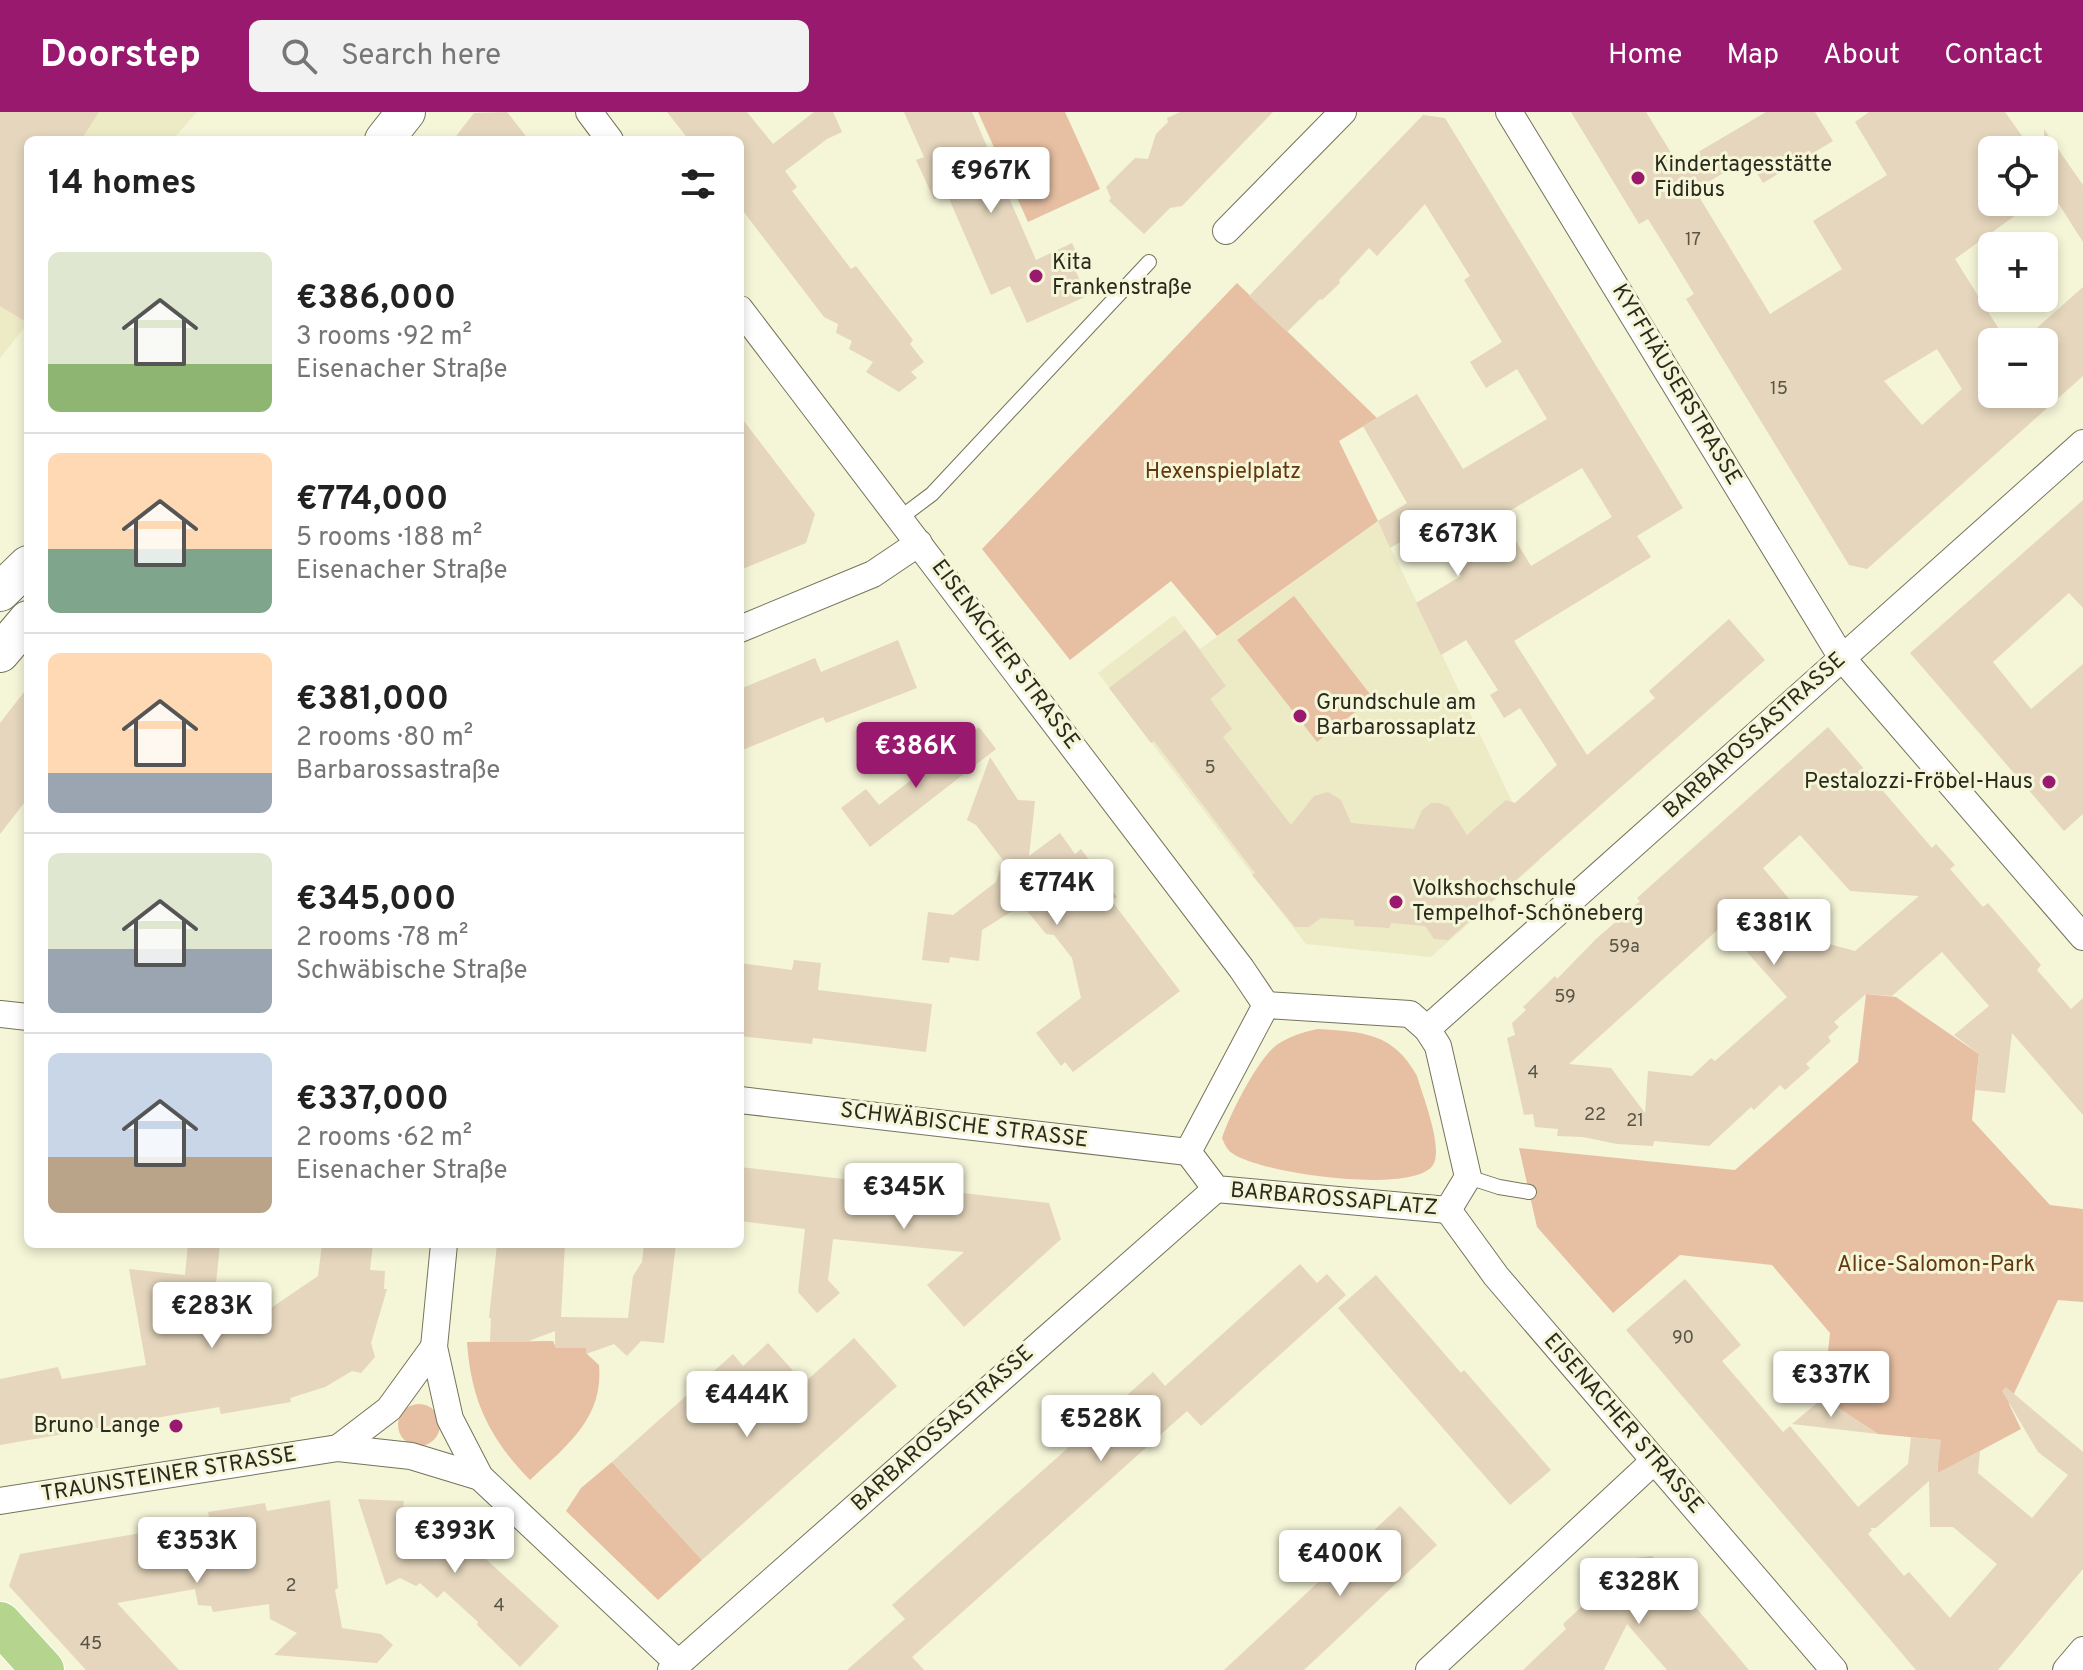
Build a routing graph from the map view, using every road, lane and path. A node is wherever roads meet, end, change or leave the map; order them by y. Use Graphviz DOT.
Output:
graph roads {
  1 [pos="406,112"];
  2 [pos="589,112"];
  3 [pos="1343,112"];
  4 [pos="1509,112"];
  5 [pos="387,136"];
  6 [pos="607,136"];
  7 [pos="1226,231"];
  8 [pos="1149,262"];
  9 [pos="744,314"];
  10 [pos="2083,443"];
  11 [pos="900,518"];
  12 [pos="919,543"];
  13 [pos="24,569"];
  14 [pos="0,592"];
  15 [pos="24,625"];
  16 [pos="744,627"];
  17 [pos="0,653"];
  18 [pos="1842,658"];
  19 [pos="2083,937"];
  20 [pos="1266,1005"];
  21 [pos="0,1014"];
  22 [pos="24,1017"];
  23 [pos="1427,1029"];
  24 [pos="744,1100"];
  25 [pos="1188,1152"];
  26 [pos="1468,1177"];
  27 [pos="1216,1189"];
  28 [pos="1529,1192"];
  29 [pos="1448,1210"];
  30 [pos="444,1248"];
  31 [pos="434,1347"];
  32 [pos="338,1448"];
  33 [pos="1654,1461"];
  34 [pos="480,1477"];
  35 [pos="0,1501"];
  36 [pos="0,1623"];
  37 [pos="2083,1650"];
  38 [pos="674,1667"];
  39 [pos="43,1670"];
  40 [pos="1429,1670"];
  41 [pos="1834,1670"];
  42 [pos="2066,1670"];
  1 -- 5 [label="main road"];
  2 -- 6 [label="street"];
  3 -- 7 [label="street"];
  4 -- 18 [label="street, KYFFHÄUSERSTRASSE"];
  8 -- 11 [label="lane"];
  9 -- 11 [label="street, EISENACHER STRASSE"];
  10 -- 18 [label="street, BARBAROSSASTRASSE"];
  11 -- 12 [label="street, EISENACHER STRASSE"];
  12 -- 16 [label="street"];
  12 -- 20 [label="street, EISENACHER STRASSE"];
  13 -- 14 [label="main road"];
  15 -- 17 [label="main road"];
  18 -- 19 [label="street, KYFFHÄUSERSTRASSE"];
  18 -- 23 [label="street, BARBAROSSASTRASSE"];
  20 -- 23 [label="street"];
  20 -- 25 [label="street"];
  21 -- 22 [label="street"];
  23 -- 26 [label="street"];
  24 -- 25 [label="street, SCHWÄBISCHE STRASSE"];
  25 -- 27 [label="street, BARBAROSSAPLATZ"];
  26 -- 28 [label="lane"];
  26 -- 29 [label="street, BARBAROSSAPLATZ"];
  27 -- 29 [label="street, BARBAROSSAPLATZ"];
  27 -- 38 [label="street, BARBAROSSASTRASSE"];
  29 -- 33 [label="street, EISENACHER STRASSE"];
  30 -- 31 [label="street"];
  31 -- 32 [label="street, TRAUNSTEINER STRASSE"];
  31 -- 34 [label="street"];
  32 -- 34 [label="street, TRAUNSTEINER STRASSE"];
  32 -- 35 [label="street, TRAUNSTEINER STRASSE"];
  33 -- 40 [label="street"];
  33 -- 41 [label="street, EISENACHER STRASSE"];
  34 -- 38 [label="street, TRAUNSTEINER STRASSE"];
  36 -- 39 [label="main road"];
  37 -- 42 [label="street"];
}
